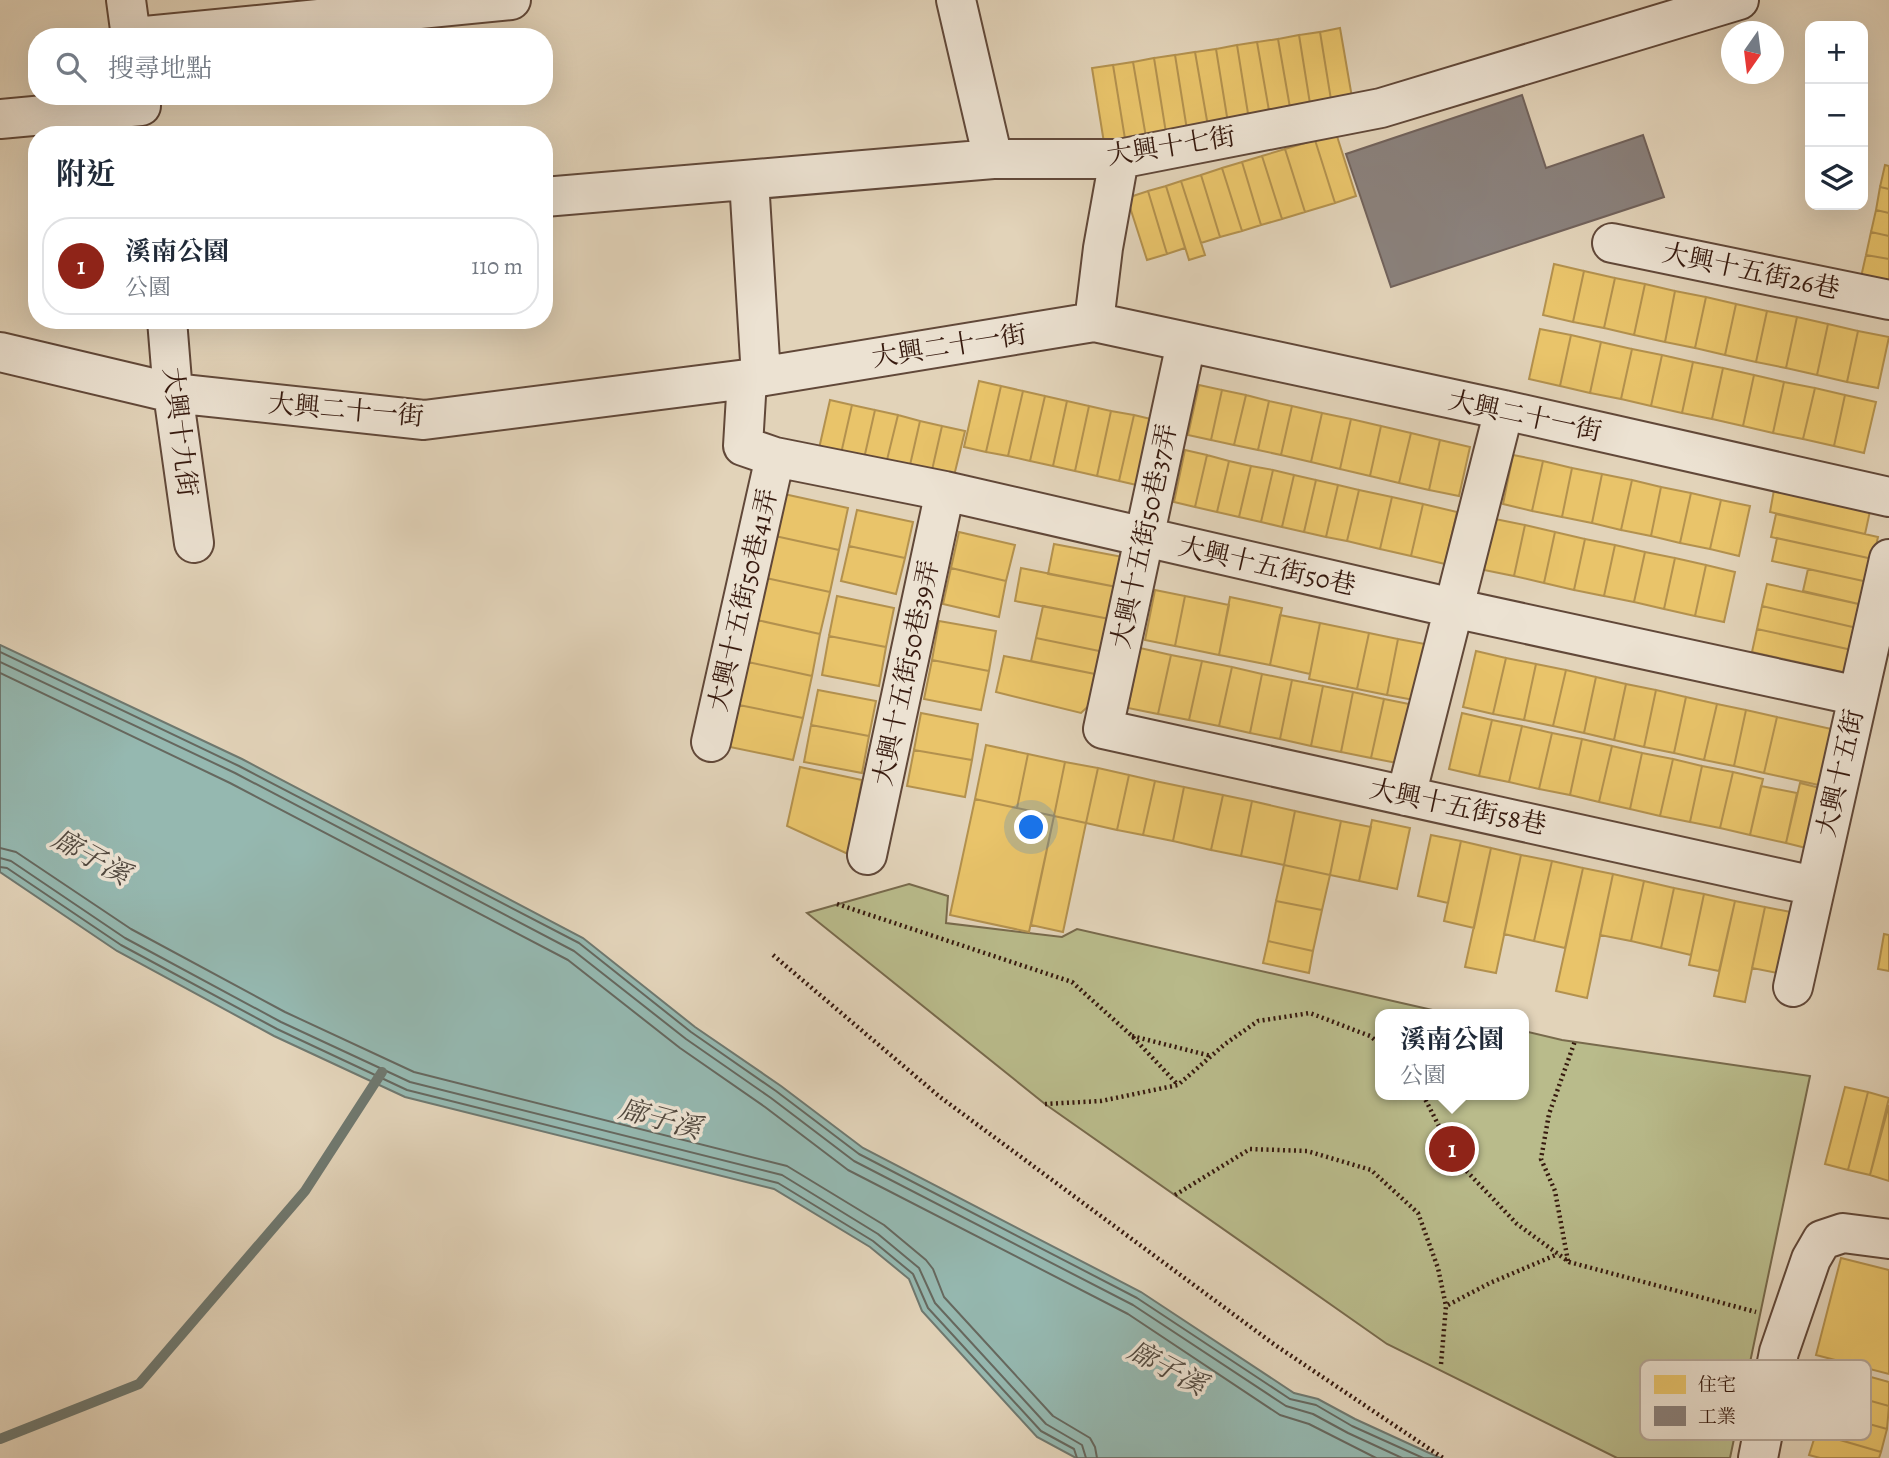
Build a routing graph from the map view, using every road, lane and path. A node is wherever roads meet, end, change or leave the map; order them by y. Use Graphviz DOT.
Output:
graph roads {
  1 [pos="127,0"];
  2 [pos="511,0"];
  3 [pos="956,0"];
  4 [pos="1740,0"];
  5 [pos="132,28"];
  6 [pos="225,28"];
  7 [pos="142,112"];
  8 [pos="0,119"];
  9 [pos="993,159"];
  10 [pos="1119,159"];
  11 [pos="750,180"];
  12 [pos="553,196"];
  13 [pos="1612,243"];
  14 [pos="1889,300"];
  15 [pos="1094,322"];
  16 [pos="168,329"];
  17 [pos="1186,343"];
  18 [pos="0,352"];
  19 [pos="754,378"];
  20 [pos="173,393"];
  21 [pos="1504,410"];
  22 [pos="775,457"];
  23 [pos="944,491"];
  24 [pos="1889,497"];
  25 [pos="1144,537"];
  26 [pos="194,542"];
  27 [pos="1889,559"];
  28 [pos="1453,608"];
  29 [pos="1858,696"];
  30 [pos="1103,729"];
  31 [pos="711,742"];
  32 [pos="1406,796"];
  33 [pos="867,855"];
  34 [pos="1814,886"];
  35 [pos="837,904"];
  36 [pos="773,956"];
  37 [pos="1793,987"];
  38 [pos="1132,1036"];
  39 [pos="1375,1040"];
  40 [pos="1575,1041"];
  41 [pos="1211,1056"];
  42 [pos="1178,1086"];
  43 [pos="1426,1100"];
  44 [pos="1045,1104"];
  45 [pos="1175,1195"];
  46 [pos="1889,1240"];
  47 [pos="1558,1254"];
  48 [pos="1569,1262"];
  49 [pos="1446,1306"];
  50 [pos="1760,1313"];
  51 [pos="1777,1360"];
  52 [pos="1441,1364"];
  53 [pos="1762,1440"];
  54 [pos="1443,1458"];
  55 [pos="1758,1458"];
  1 -- 5 [label="street"];
  2 -- 6 [label="street"];
  3 -- 9 [label="street"];
  4 -- 10 [label="street, 大興十七街"];
  7 -- 8 [label="street"];
  9 -- 10 [label="street, 大興十七街"];
  9 -- 11 [label="street, 大興十七街"];
  10 -- 15 [label="street"];
  11 -- 12 [label="street, 大興十七街"];
  11 -- 19 [label="street"];
  13 -- 14 [label="street, 大興十五街26巷"];
  15 -- 17 [label="street, 大興二十一街"];
  15 -- 19 [label="street, 大興二十一街"];
  16 -- 20 [label="street, 大興十九街"];
  17 -- 21 [label="street, 大興二十一街"];
  17 -- 25 [label="street, 大興十五街50巷37弄"];
  18 -- 20 [label="street, 大興二十一街"];
  19 -- 20 [label="street, 大興二十一街"];
  19 -- 22 [label="street, 大興十五街50巷"];
  20 -- 26 [label="street, 大興十九街"];
  21 -- 24 [label="street, 大興二十一街"];
  21 -- 28 [label="street"];
  22 -- 23 [label="street, 大興十五街50巷"];
  22 -- 31 [label="street, 大興十五街50巷41弄"];
  23 -- 25 [label="street, 大興十五街50巷"];
  23 -- 33 [label="street, 大興十五街50巷39弄"];
  25 -- 28 [label="street, 大興十五街50巷"];
  25 -- 30 [label="street, 大興十五街50巷37弄"];
  27 -- 29 [label="street, 大興十五街"];
  28 -- 29 [label="street, 大興十五街50巷"];
  28 -- 32 [label="street"];
  29 -- 34 [label="street, 大興十五街"];
  30 -- 32 [label="street, 大興十五街58巷"];
  32 -- 34 [label="street, 大興十五街58巷"];
  34 -- 37 [label="street, 大興十五街"];
  35 -- 38 [label="path"];
  36 -- 54 [label="path"];
  38 -- 41 [label="path"];
  38 -- 42 [label="path"];
  39 -- 41 [label="path"];
  40 -- 48 [label="path"];
  41 -- 42 [label="path"];
  42 -- 44 [label="path"];
  43 -- 47 [label="path"];
  45 -- 49 [label="path"];
  46 -- 51 [label="street"];
  47 -- 48 [label="path"];
  47 -- 49 [label="path"];
  48 -- 50 [label="path"];
  49 -- 52 [label="path"];
  53 -- 55 [label="street"];
}
